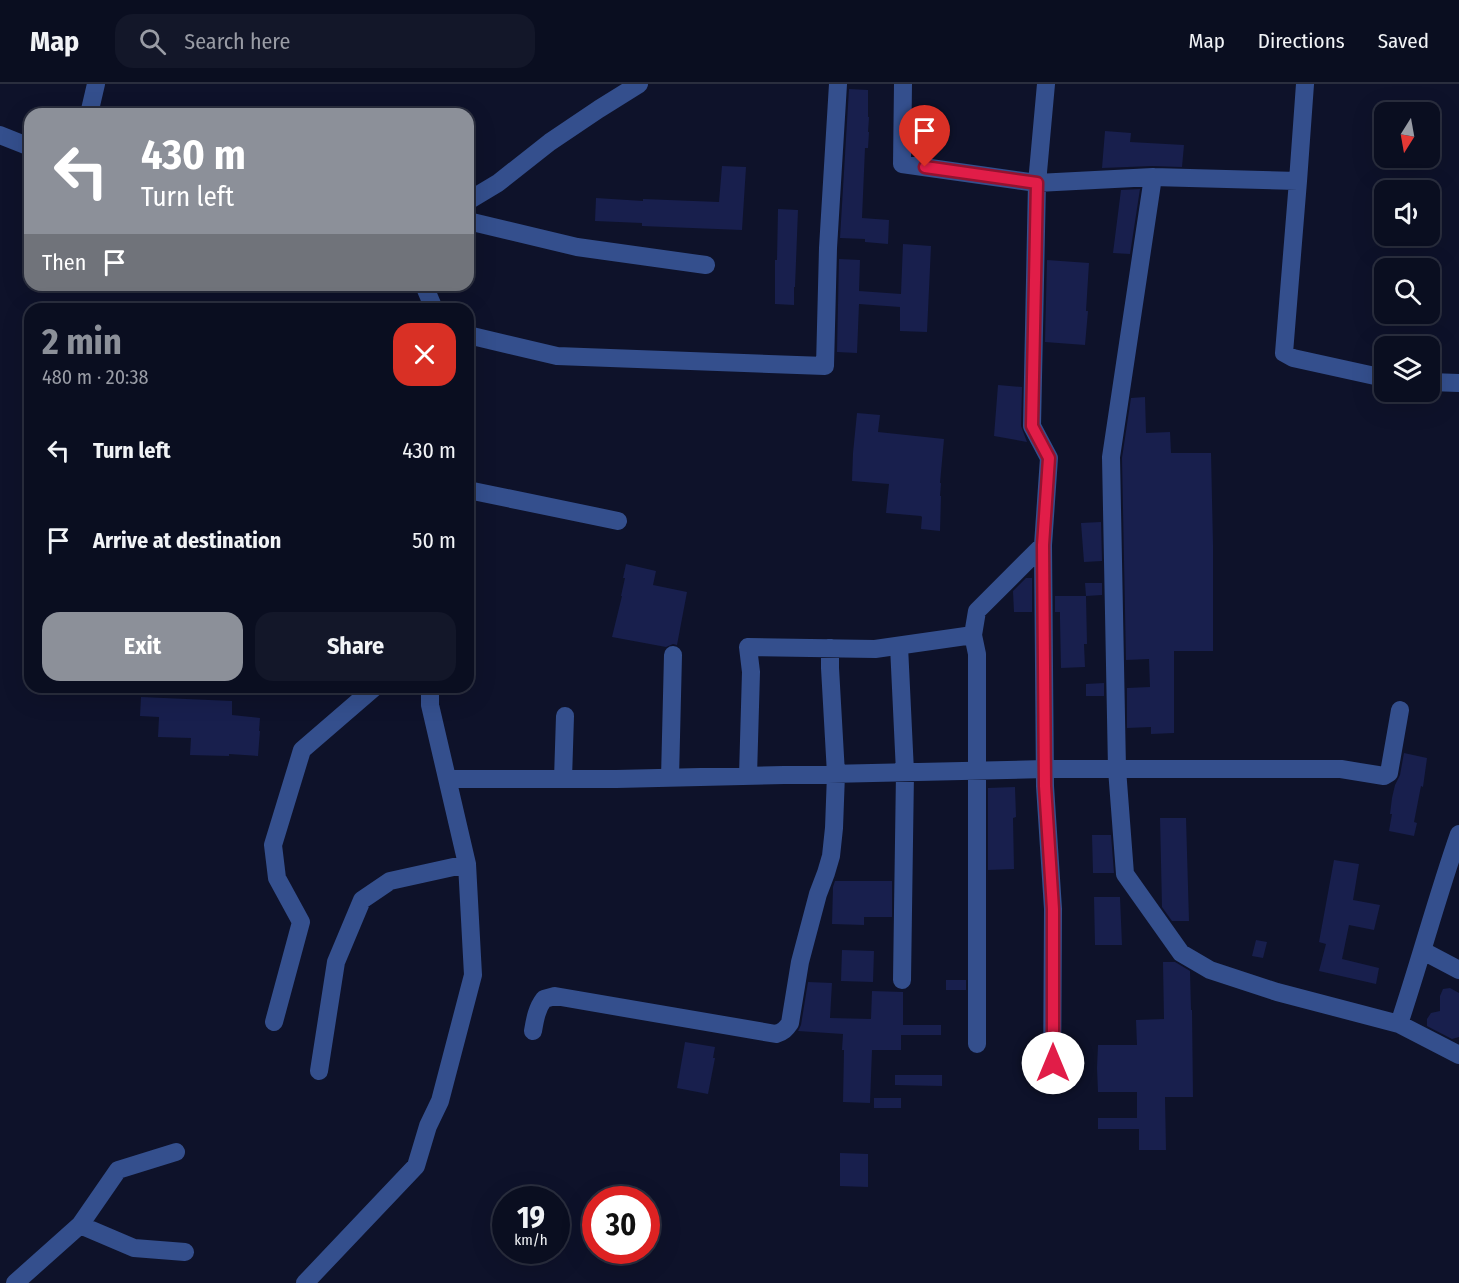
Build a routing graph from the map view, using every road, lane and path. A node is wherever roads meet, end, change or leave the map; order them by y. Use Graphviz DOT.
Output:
graph roads {
  1 [pos="96,84"];
  2 [pos="639,84"];
  3 [pos="838,84"];
  4 [pos="903,84"];
  5 [pos="1046,84"];
  6 [pos="1305,84"];
  7 [pos="90,108"];
  8 [pos="0,135"];
  9 [pos="24,145"];
  10 [pos="1153,177"];
  11 [pos="1298,181"];
  12 [pos="1037,183"];
  13 [pos="474,197"];
  14 [pos="474,222"];
  15 [pos="706,265"];
  16 [pos="474,336"];
  17 [pos="1374,376"];
  18 [pos="1440,382"];
  19 [pos="1459,383"];
  20 [pos="474,491"];
  21 [pos="618,521"];
  22 [pos="1043,545"];
  23 [pos="974,635"];
  24 [pos="898,646"];
  25 [pos="830,648"];
  26 [pos="673,655"];
  27 [pos="368,693"];
  28 [pos="430,693"];
  29 [pos="1400,710"];
  30 [pos="565,716"];
  31 [pos="1045,769"];
  32 [pos="1118,769"];
  33 [pos="976,770"];
  34 [pos="905,772"];
  35 [pos="836,774"];
  36 [pos="748,776"];
  37 [pos="670,778"];
  38 [pos="448,779"];
  39 [pos="563,779"];
  40 [pos="1459,834"];
  41 [pos="467,864"];
  42 [pos="1452,881"];
  43 [pos="1423,951"];
  44 [pos="1459,970"];
  45 [pos="902,980"];
  46 [pos="274,1022"];
  47 [pos="1399,1024"];
  48 [pos="533,1031"];
  49 [pos="977,1044"];
  50 [pos="1459,1055"];
  51 [pos="319,1071"];
  52 [pos="1052,1085"];
  53 [pos="176,1152"];
  54 [pos="80,1225"];
  55 [pos="184,1252"];
  56 [pos="15,1283"];
  57 [pos="304,1283"];
  1 -- 7 [label="street"];
  2 -- 13 [label="street"];
  3 -- 16 [label="street"];
  4 -- 12 [label="street"];
  5 -- 12 [label="street"];
  6 -- 11 [label="street"];
  8 -- 9 [label="street"];
  10 -- 11 [label="street"];
  10 -- 12 [label="street"];
  10 -- 32 [label="street"];
  11 -- 17 [label="street"];
  12 -- 22 [label="street"];
  14 -- 15 [label="street"];
  18 -- 19 [label="street"];
  20 -- 21 [label="street"];
  22 -- 23 [label="street"];
  22 -- 31 [label="street"];
  23 -- 24 [label="street"];
  23 -- 33 [label="street"];
  24 -- 25 [label="street"];
  24 -- 34 [label="street"];
  25 -- 35 [label="street"];
  25 -- 36 [label="street"];
  26 -- 37 [label="street"];
  27 -- 46 [label="street"];
  28 -- 38 [label="street"];
  29 -- 32 [label="street"];
  30 -- 39 [label="street"];
  31 -- 32 [label="street"];
  31 -- 33 [label="street"];
  31 -- 52 [label="street"];
  32 -- 47 [label="street"];
  33 -- 34 [label="street"];
  33 -- 49 [label="street"];
  34 -- 35 [label="street"];
  34 -- 45 [label="street"];
  35 -- 36 [label="street"];
  35 -- 48 [label="street"];
  36 -- 37 [label="street"];
  37 -- 39 [label="street"];
  38 -- 39 [label="street"];
  38 -- 41 [label="street"];
  40 -- 42 [label="street"];
  41 -- 51 [label="street"];
  41 -- 57 [label="street"];
  42 -- 43 [label="street"];
  43 -- 44 [label="street"];
  43 -- 47 [label="street"];
  47 -- 50 [label="street"];
  53 -- 54 [label="street"];
  54 -- 55 [label="street"];
  54 -- 56 [label="street"];
}
